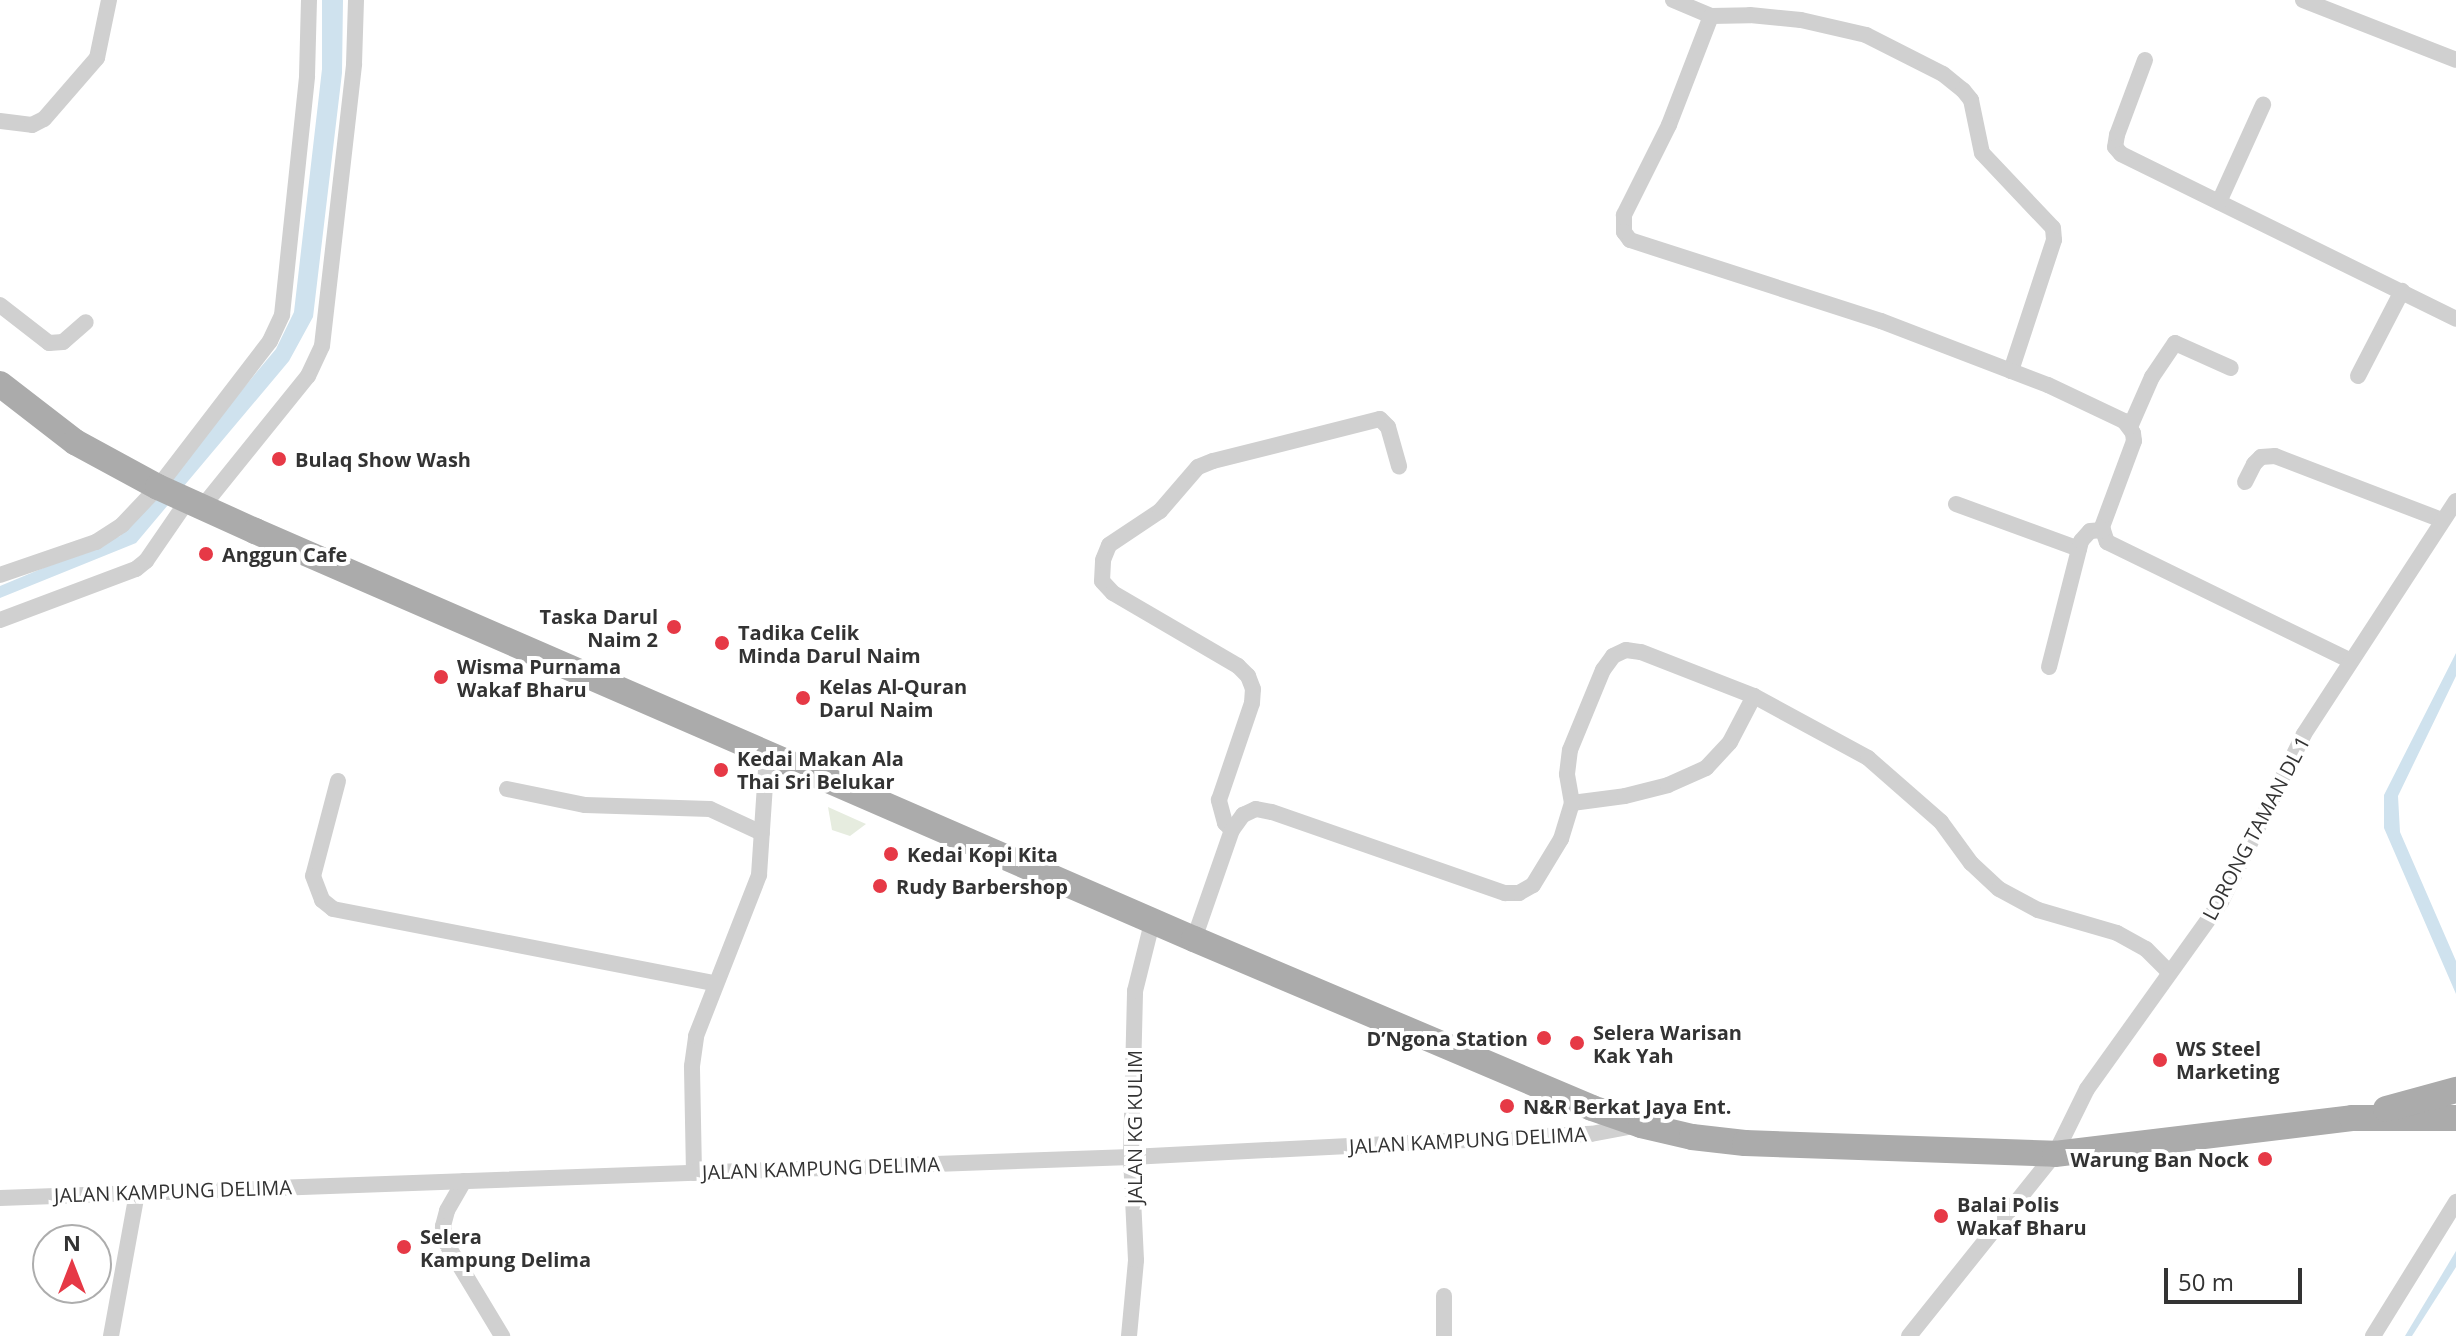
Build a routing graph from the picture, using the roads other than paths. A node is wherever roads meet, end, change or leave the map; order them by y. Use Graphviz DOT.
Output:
graph roads {
  1 [pos="109,0"];
  2 [pos="309,0"];
  3 [pos="356,0"];
  4 [pos="1673,0"];
  5 [pos="2303,0"];
  6 [pos="1711,16"];
  7 [pos="2145,60"];
  8 [pos="2456,60"];
  9 [pos="2263,105"];
  10 [pos="0,121"];
  11 [pos="2219,202"];
  12 [pos="2402,291"];
  13 [pos="6,310"];
  14 [pos="2456,319"];
  15 [pos="86,322"];
  16 [pos="0,329"];
  17 [pos="2231,368"];
  18 [pos="2011,371"];
  19 [pos="2358,376"];
  20 [pos="0,384"];
  21 [pos="2130,427"];
  22 [pos="1399,466"];
  23 [pos="2245,482"];
  24 [pos="158,487"];
  25 [pos="2456,501"];
  26 [pos="196,503"];
  27 [pos="1956,504"];
  28 [pos="2442,520"];
  29 [pos="2103,530"];
  30 [pos="2079,549"];
  31 [pos="0,575"];
  32 [pos="0,620"];
  33 [pos="2351,661"];
  34 [pos="2049,667"];
  35 [pos="1754,696"];
  36 [pos="767,754"];
  37 [pos="338,781"];
  38 [pos="507,789"];
  39 [pos="1572,803"];
  40 [pos="1232,830"];
  41 [pos="762,833"];
  42 [pos="1153,919"];
  43 [pos="1194,939"];
  44 [pos="2169,972"];
  45 [pos="714,983"];
  46 [pos="2456,1090"];
  47 [pos="2352,1118"];
  48 [pos="2456,1118"];
  49 [pos="1641,1125"];
  50 [pos="2055,1154"];
  51 [pos="1131,1157"];
  52 [pos="694,1173"];
  53 [pos="464,1181"];
  54 [pos="137,1193"];
  55 [pos="0,1198"];
  56 [pos="2456,1202"];
  57 [pos="1444,1296"];
  58 [pos="111,1336"];
  59 [pos="502,1336"];
  60 [pos="1129,1336"];
  61 [pos="1444,1336"];
  62 [pos="1909,1336"];
  63 [pos="2373,1336"];
  1 -- 10 [label="street"];
  2 -- 24 [label="street"];
  3 -- 26 [label="street"];
  4 -- 6 [label="street"];
  5 -- 8 [label="street"];
  6 -- 18 [label="street"];
  6 -- 18 [label="street"];
  7 -- 11 [label="street"];
  9 -- 11 [label="street"];
  11 -- 12 [label="street"];
  12 -- 14 [label="street"];
  12 -- 19 [label="street"];
  13 -- 15 [label="street"];
  13 -- 16 [label="street"];
  17 -- 21 [label="street"];
  18 -- 21 [label="street"];
  20 -- 24 [label="main road"];
  21 -- 29 [label="street"];
  22 -- 40 [label="street"];
  23 -- 28 [label="street"];
  24 -- 26 [label="main road"];
  24 -- 31 [label="street"];
  25 -- 28 [label="street, LORONG TAMAN DL 1"];
  26 -- 32 [label="street"];
  26 -- 36 [label="main road"];
  27 -- 30 [label="street"];
  28 -- 33 [label="street, LORONG TAMAN DL 1"];
  29 -- 30 [label="street"];
  29 -- 33 [label="street"];
  30 -- 34 [label="street"];
  33 -- 44 [label="street, LORONG TAMAN DL 1"];
  35 -- 39 [label="street"];
  35 -- 39 [label="street"];
  35 -- 44 [label="street"];
  36 -- 41 [label="street"];
  36 -- 42 [label="main road"];
  37 -- 45 [label="street"];
  38 -- 41 [label="street"];
  39 -- 40 [label="street"];
  40 -- 43 [label="street"];
  41 -- 45 [label="street"];
  42 -- 43 [label="main road"];
  42 -- 51 [label="street, JALAN KG KULIM"];
  43 -- 49 [label="main road"];
  44 -- 50 [label="street, LORONG TAMAN DL 1"];
  45 -- 52 [label="street"];
  46 -- 47 [label="main road"];
  47 -- 48 [label="main road"];
  47 -- 50 [label="main road"];
  49 -- 50 [label="main road"];
  49 -- 51 [label="street, JALAN KAMPUNG DELIMA"];
  50 -- 62 [label="street, LORONG TAMAN DL 1"];
  51 -- 52 [label="street, JALAN KAMPUNG DELIMA"];
  51 -- 60 [label="street, JALAN KG KULIM"];
  52 -- 53 [label="street, JALAN KAMPUNG DELIMA"];
  53 -- 54 [label="street, JALAN KAMPUNG DELIMA"];
  53 -- 59 [label="street"];
  54 -- 55 [label="street, JALAN KAMPUNG DELIMA"];
  54 -- 58 [label="street"];
  56 -- 63 [label="street"];
  57 -- 61 [label="street"];
}
